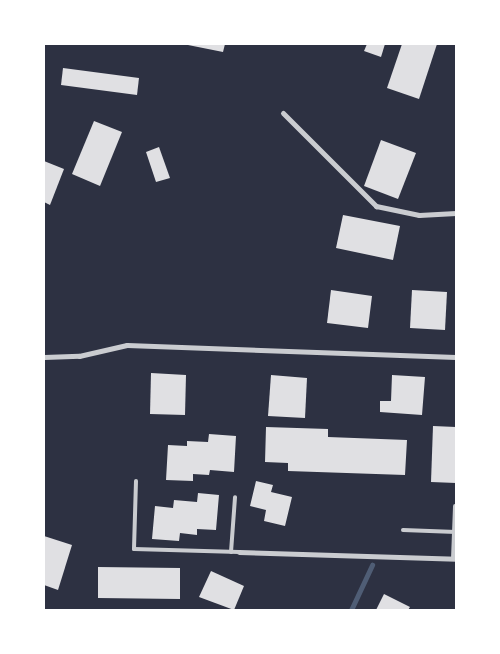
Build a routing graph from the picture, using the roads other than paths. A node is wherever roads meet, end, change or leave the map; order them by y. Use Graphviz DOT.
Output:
graph roads {
  1 [pos="282,113"];
  2 [pos="456,213"];
  3 [pos="44,357"];
  4 [pos="456,357"];
  5 [pos="136,481"];
  6 [pos="235,497"];
  7 [pos="455,506"];
  8 [pos="402,530"];
  9 [pos="456,532"];
  10 [pos="231,552"];
  11 [pos="239,552"];
  12 [pos="455,559"];
  1 -- 2 [label="street"];
  3 -- 4 [label="street"];
  5 -- 10 [label="lane"];
  6 -- 10 [label="lane"];
  7 -- 9 [label="lane"];
  8 -- 9 [label="lane"];
  9 -- 12 [label="lane"];
  10 -- 11 [label="lane"];
  11 -- 12 [label="street"];
}
